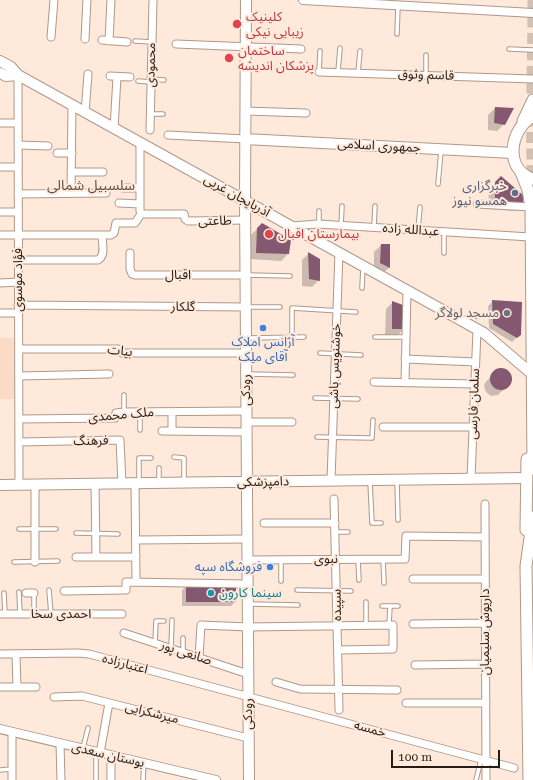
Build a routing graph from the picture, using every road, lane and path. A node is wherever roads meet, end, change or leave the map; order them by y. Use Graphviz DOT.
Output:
graph roads {
  1 [pos="54,0"];
  2 [pos="87,0"];
  3 [pos="111,0"];
  4 [pos="153,0"];
  5 [pos="246,0"];
  6 [pos="303,0"];
  7 [pos="334,1"];
  8 [pos="368,2"];
  9 [pos="398,6"];
  10 [pos="533,13"];
  11 [pos="397,34"];
  12 [pos="51,37"];
  13 [pos="85,39"];
  14 [pos="126,42"];
  15 [pos="135,42"];
  16 [pos="152,42"];
  17 [pos="176,44"];
  18 [pos="246,47"];
  19 [pos="340,48"];
  20 [pos="301,49"];
  21 [pos="509,49"];
  22 [pos="533,50"];
  23 [pos="320,51"];
  24 [pos="360,51"];
  25 [pos="426,55"];
  26 [pos="0,61"];
  27 [pos="0,72"];
  28 [pos="319,72"];
  29 [pos="338,72"];
  30 [pos="358,73"];
  31 [pos="89,74"];
  32 [pos="18,75"];
  33 [pos="426,76"];
  34 [pos="130,77"];
  35 [pos="533,78"];
  36 [pos="151,80"];
  37 [pos="164,80"];
  38 [pos="138,81"];
  39 [pos="533,100"];
  40 [pos="72,105"];
  41 [pos="533,107"];
  42 [pos="245,111"];
  43 [pos="85,113"];
  44 [pos="306,113"];
  45 [pos="150,114"];
  46 [pos="163,114"];
  47 [pos="530,117"];
  48 [pos="0,123"];
  49 [pos="18,123"];
  50 [pos="520,128"];
  51 [pos="114,129"];
  52 [pos="150,130"];
  53 [pos="168,135"];
  54 [pos="245,139"];
  55 [pos="140,143"];
  56 [pos="18,145"];
  57 [pos="48,146"];
  58 [pos="441,150"];
  59 [pos="56,153"];
  60 [pos="72,153"];
  61 [pos="513,154"];
  62 [pos="0,167"];
  63 [pos="18,167"];
  64 [pos="71,172"];
  65 [pos="103,172"];
  66 [pos="521,172"];
  67 [pos="533,178"];
  68 [pos="438,184"];
  69 [pos="123,188"];
  70 [pos="140,188"];
  71 [pos="106,192"];
  72 [pos="71,193"];
  73 [pos="18,194"];
  74 [pos="245,201"];
  75 [pos="119,204"];
  76 [pos="140,204"];
  77 [pos="477,204"];
  78 [pos="342,206"];
  79 [pos="375,206"];
  80 [pos="420,207"];
  81 [pos="530,207"];
  82 [pos="319,211"];
  83 [pos="0,212"];
  84 [pos="18,212"];
  85 [pos="141,214"];
  86 [pos="245,220"];
  87 [pos="318,224"];
  88 [pos="292,226"];
  89 [pos="341,226"];
  90 [pos="374,228"];
  91 [pos="418,230"];
  92 [pos="444,232"];
  93 [pos="18,235"];
  94 [pos="102,235"];
  95 [pos="0,236"];
  96 [pos="530,237"];
  97 [pos="339,252"];
  98 [pos="130,253"];
  99 [pos="444,253"];
  100 [pos="18,260"];
  101 [pos="363,266"];
  102 [pos="245,275"];
  103 [pos="290,276"];
  104 [pos="18,282"];
  105 [pos="532,282"];
  106 [pos="0,283"];
  107 [pos="362,288"];
  108 [pos="407,291"];
  109 [pos="18,305"];
  110 [pos="246,307"];
  111 [pos="280,307"];
  112 [pos="337,310"];
  113 [pos="356,312"];
  114 [pos="0,313"];
  115 [pos="18,313"];
  116 [pos="477,330"];
  117 [pos="292,337"];
  118 [pos="304,337"];
  119 [pos="375,337"];
  120 [pos="246,338"];
  121 [pos="406,338"];
  122 [pos="19,349"];
  123 [pos="246,353"];
  124 [pos="320,353"];
  125 [pos="335,353"];
  126 [pos="362,355"];
  127 [pos="405,359"];
  128 [pos="475,362"];
  129 [pos="109,374"];
  130 [pos="246,374"];
  131 [pos="532,374"];
  132 [pos="293,375"];
  133 [pos="19,376"];
  134 [pos="374,382"];
  135 [pos="405,383"];
  136 [pos="474,384"];
  137 [pos="124,395"];
  138 [pos="532,397"];
  139 [pos="315,398"];
  140 [pos="334,398"];
  141 [pos="358,399"];
  142 [pos="246,411"];
  143 [pos="124,412"];
  144 [pos="140,412"];
  145 [pos="172,412"];
  146 [pos="19,419"];
  147 [pos="373,420"];
  148 [pos="292,422"];
  149 [pos="383,426"];
  150 [pos="246,427"];
  151 [pos="473,427"];
  152 [pos="140,430"];
  153 [pos="162,431"];
  154 [pos="172,431"];
  155 [pos="317,437"];
  156 [pos="332,437"];
  157 [pos="19,442"];
  158 [pos="151,458"];
  159 [pos="174,458"];
  160 [pos="159,468"];
  161 [pos="530,473"];
  162 [pos="472,479"];
  163 [pos="331,480"];
  164 [pos="370,480"];
  165 [pos="397,480"];
  166 [pos="247,482"];
  167 [pos="137,483"];
  168 [pos="159,483"];
  169 [pos="95,484"];
  170 [pos="122,484"];
  171 [pos="184,484"];
  172 [pos="0,485"];
  173 [pos="19,485"];
  174 [pos="35,485"];
  175 [pos="334,499"];
  176 [pos="485,504"];
  177 [pos="533,517"];
  178 [pos="398,520"];
  179 [pos="264,523"];
  180 [pos="335,523"];
  181 [pos="381,523"];
  182 [pos="19,529"];
  183 [pos="35,529"];
  184 [pos="56,529"];
  185 [pos="335,532"];
  186 [pos="348,532"];
  187 [pos="76,534"];
  188 [pos="96,534"];
  189 [pos="118,534"];
  190 [pos="485,537"];
  191 [pos="247,539"];
  192 [pos="136,540"];
  193 [pos="529,547"];
  194 [pos="76,557"];
  195 [pos="96,557"];
  196 [pos="136,557"];
  197 [pos="336,559"];
  198 [pos="358,559"];
  199 [pos="383,559"];
  200 [pos="247,560"];
  201 [pos="281,560"];
  202 [pos="58,561"];
  203 [pos="14,562"];
  204 [pos="35,562"];
  205 [pos="413,579"];
  206 [pos="485,579"];
  207 [pos="359,580"];
  208 [pos="281,581"];
  209 [pos="136,582"];
  210 [pos="384,583"];
  211 [pos="247,584"];
  212 [pos="49,590"];
  213 [pos="64,590"];
  214 [pos="297,590"];
  215 [pos="336,591"];
  216 [pos="351,591"];
  217 [pos="4,593"];
  218 [pos="23,593"];
  219 [pos="34,593"];
  220 [pos="366,602"];
  221 [pos="248,604"];
  222 [pos="298,605"];
  223 [pos="382,606"];
  224 [pos="390,606"];
  225 [pos="398,606"];
  226 [pos="2,614"];
  227 [pos="20,614"];
  228 [pos="34,614"];
  229 [pos="51,614"];
  230 [pos="122,614"];
  231 [pos="172,620"];
  232 [pos="164,621"];
  233 [pos="485,623"];
  234 [pos="413,624"];
  235 [pos="366,625"];
  236 [pos="389,625"];
  237 [pos="337,626"];
  238 [pos="248,627"];
  239 [pos="124,633"];
  240 [pos="183,638"];
  241 [pos="155,643"];
  242 [pos="171,648"];
  243 [pos="338,650"];
  244 [pos="182,652"];
  245 [pos="0,654"];
  246 [pos="16,654"];
  247 [pos="199,658"];
  248 [pos="485,664"];
  249 [pos="415,665"];
  250 [pos="533,669"];
  251 [pos="248,674"];
  252 [pos="276,682"];
  253 [pos="1,687"];
  254 [pos="17,687"];
  255 [pos="36,687"];
  256 [pos="528,687"];
  257 [pos="338,689"];
  258 [pos="397,690"];
  259 [pos="248,696"];
  260 [pos="54,698"];
  261 [pos="109,703"];
  262 [pos="406,703"];
  263 [pos="486,703"];
  264 [pos="339,710"];
  265 [pos="88,728"];
  266 [pos="0,729"];
  267 [pos="12,732"];
  268 [pos="248,738"];
  269 [pos="60,743"];
  270 [pos="82,748"];
  271 [pos="98,752"];
  272 [pos="112,755"];
  273 [pos="484,759"];
  274 [pos="144,763"];
  275 [pos="514,768"];
  276 [pos="12,769"];
  277 [pos="0,770"];
  278 [pos="12,780"];
  279 [pos="61,780"];
  280 [pos="96,780"];
  281 [pos="111,780"];
  282 [pos="143,780"];
  283 [pos="216,780"];
  284 [pos="249,780"];
  285 [pos="476,780"];
  286 [pos="486,780"];
  287 [pos="529,780"];
  1 -- 12 [label="street"];
  2 -- 13 [label="street"];
  3 -- 14 [label="street"];
  4 -- 16 [label="street, محمودی"];
  5 -- 18 [label="main road, رودکی"];
  6 -- 7 [label="street"];
  7 -- 8 [label="street"];
  8 -- 9 [label="street"];
  9 -- 10 [label="street"];
  9 -- 11 [label="lane"];
  15 -- 16 [label="lane"];
  16 -- 36 [label="street, محمودی"];
  17 -- 18 [label="street"];
  18 -- 20 [label="street"];
  18 -- 42 [label="main road, رودکی"];
  19 -- 29 [label="lane"];
  21 -- 22 [label="lane"];
  23 -- 28 [label="lane"];
  24 -- 30 [label="lane"];
  25 -- 33 [label="lane"];
  26 -- 32 [label="main road, آذربایجان غربی"];
  27 -- 32 [label="main road, آذربایجان غربی"];
  28 -- 29 [label="street, قاسم وثوق"];
  29 -- 30 [label="street, قاسم وثوق"];
  30 -- 33 [label="street, قاسم وثوق"];
  31 -- 43 [label="street"];
  32 -- 40 [label="main road, آذربایجان غربی"];
  32 -- 49 [label="street, فؤاد موسوی"];
  33 -- 35 [label="street, قاسم وثوق"];
  34 -- 51 [label="street"];
  36 -- 37 [label="lane"];
  36 -- 38 [label="lane"];
  36 -- 45 [label="street, محمودی"];
  39 -- 50 [label="main road"];
  40 -- 43 [label="main road, آذربایجان غربی"];
  40 -- 60 [label="street"];
  41 -- 47 [label="lane"];
  42 -- 44 [label="street"];
  42 -- 54 [label="main road, رودکی"];
  43 -- 51 [label="main road, آذربایجان غربی"];
  45 -- 46 [label="lane"];
  45 -- 52 [label="street, محمودی"];
  47 -- 50 [label="main road"];
  48 -- 49 [label="street"];
  49 -- 56 [label="street, فؤاد موسوی"];
  50 -- 61 [label="main road"];
  51 -- 55 [label="main road, آذربایجان غربی"];
  53 -- 54 [label="street"];
  54 -- 58 [label="main road, جمهوری اسلامی"];
  54 -- 74 [label="main road, رودکی"];
  55 -- 70 [label="street"];
  55 -- 74 [label="main road, آذربایجان غربی"];
  56 -- 57 [label="street"];
  56 -- 63 [label="street, فؤاد موسوی"];
  58 -- 61 [label="main road, جمهوری اسلامی"];
  58 -- 68 [label="lane"];
  59 -- 60 [label="street"];
  60 -- 64 [label="street"];
  61 -- 66 [label="main road"];
  62 -- 63 [label="street"];
  63 -- 73 [label="street, فؤاد موسوی"];
  64 -- 65 [label="street"];
  64 -- 72 [label="street"];
  66 -- 67 [label="main road"];
  66 -- 81 [label="main road"];
  69 -- 70 [label="street"];
  70 -- 76 [label="street"];
  71 -- 72 [label="street"];
  72 -- 73 [label="street"];
  73 -- 84 [label="street, فؤاد موسوی"];
  74 -- 86 [label="main road, رودکی"];
  74 -- 88 [label="main road, آذربایجان غربی"];
  75 -- 76 [label="street"];
  76 -- 85 [label="street"];
  77 -- 81 [label="street"];
  78 -- 89 [label="lane"];
  79 -- 90 [label="lane"];
  80 -- 91 [label="lane"];
  81 -- 96 [label="main road"];
  82 -- 87 [label="lane"];
  83 -- 84 [label="street"];
  84 -- 93 [label="street, فؤاد موسوی"];
  85 -- 86 [label="street, طاعتی"];
  85 -- 94 [label="street"];
  86 -- 102 [label="main road, رودکی"];
  87 -- 88 [label="street, عبدالله زاده"];
  87 -- 89 [label="street, عبدالله زاده"];
  88 -- 97 [label="main road, آذربایجان غربی"];
  89 -- 90 [label="street, عبدالله زاده"];
  90 -- 91 [label="street, عبدالله زاده"];
  91 -- 92 [label="street, عبدالله زاده"];
  92 -- 96 [label="street, عبدالله زاده"];
  92 -- 99 [label="lane"];
  93 -- 94 [label="street"];
  93 -- 95 [label="street"];
  93 -- 100 [label="street, فؤاد موسوی"];
  94 -- 100 [label="street"];
  96 -- 105 [label="main road"];
  97 -- 101 [label="main road, آذربایجان غربی"];
  97 -- 112 [label="street, خوشنویس باشی"];
  98 -- 102 [label="street, اقبال"];
  100 -- 104 [label="street, فؤاد موسوی"];
  101 -- 107 [label="lane"];
  101 -- 108 [label="main road, آذربایجان غربی"];
  102 -- 103 [label="lane"];
  102 -- 110 [label="main road, رودکی"];
  104 -- 106 [label="street"];
  104 -- 109 [label="street, فؤاد موسوی"];
  105 -- 131 [label="main road"];
  108 -- 116 [label="main road, آذربایجان غربی"];
  108 -- 121 [label="street"];
  109 -- 110 [label="street, گلکار"];
  109 -- 115 [label="street, فؤاد موسوی"];
  110 -- 111 [label="lane"];
  110 -- 120 [label="main road, رودکی"];
  112 -- 113 [label="lane"];
  112 -- 117 [label="lane"];
  112 -- 125 [label="street, خوشنویس باشی"];
  114 -- 115 [label="street"];
  115 -- 122 [label="street, فؤاد موسوی"];
  116 -- 128 [label="street, سلمان فارسی"];
  116 -- 131 [label="main road, آذربایجان غربی"];
  117 -- 118 [label="lane"];
  117 -- 120 [label="lane"];
  119 -- 121 [label="lane"];
  120 -- 123 [label="main road, رودکی"];
  121 -- 127 [label="street"];
  122 -- 123 [label="street, بیات"];
  122 -- 133 [label="street, فؤاد موسوی"];
  123 -- 130 [label="main road, رودکی"];
  124 -- 125 [label="lane"];
  125 -- 126 [label="lane"];
  125 -- 140 [label="street, خوشنویس باشی"];
  127 -- 128 [label="street"];
  127 -- 135 [label="street"];
  128 -- 136 [label="street, سلمان فارسی"];
  129 -- 133 [label="street"];
  130 -- 132 [label="lane"];
  130 -- 142 [label="main road, رودکی"];
  131 -- 138 [label="main road"];
  133 -- 146 [label="street, فؤاد موسوی"];
  134 -- 135 [label="street"];
  135 -- 136 [label="street"];
  136 -- 151 [label="street, سلمان فارسی"];
  137 -- 143 [label="lane"];
  138 -- 161 [label="main road"];
  139 -- 140 [label="lane"];
  140 -- 141 [label="lane"];
  140 -- 156 [label="street, خوشنویس باشی"];
  142 -- 145 [label="street, ملک محمدی"];
  142 -- 150 [label="main road, رودکی"];
  143 -- 144 [label="street, ملک محمدی"];
  143 -- 146 [label="street, ملک محمدی"];
  144 -- 145 [label="street, ملک محمدی"];
  144 -- 152 [label="lane"];
  145 -- 154 [label="street"];
  146 -- 157 [label="street, فؤاد موسوی"];
  147 -- 156 [label="lane"];
  148 -- 150 [label="street"];
  149 -- 151 [label="street"];
  150 -- 154 [label="street"];
  150 -- 166 [label="main road, رودکی"];
  151 -- 162 [label="street, سلمان فارسی"];
  153 -- 154 [label="street"];
  155 -- 156 [label="lane"];
  156 -- 163 [label="street, خوشنویس باشی"];
  157 -- 170 [label="street, فرهنگ"];
  157 -- 173 [label="street, فؤاد موسوی"];
  158 -- 167 [label="lane"];
  159 -- 171 [label="lane"];
  160 -- 168 [label="lane"];
  161 -- 162 [label="main road, دامپزشکی"];
  161 -- 193 [label="main road"];
  162 -- 165 [label="main road, دامپزشکی"];
  163 -- 164 [label="main road, دامپزشکی"];
  163 -- 166 [label="main road, دامپزشکی"];
  164 -- 165 [label="main road, دامپزشکی"];
  164 -- 181 [label="lane"];
  165 -- 178 [label="lane"];
  166 -- 171 [label="main road, دامپزشکی"];
  166 -- 191 [label="main road, رودکی"];
  167 -- 168 [label="main road, دامپزشکی"];
  167 -- 170 [label="main road, دامپزشکی"];
  167 -- 192 [label="street"];
  168 -- 171 [label="main road, دامپزشکی"];
  169 -- 170 [label="main road, دامپزشکی"];
  169 -- 174 [label="main road, دامپزشکی"];
  169 -- 188 [label="street"];
  172 -- 173 [label="main road, دامپزشکی"];
  173 -- 174 [label="main road, دامپزشکی"];
  174 -- 183 [label="street"];
  175 -- 180 [label="street, سپیده"];
  176 -- 190 [label="street, داریوش سلیمیان"];
  177 -- 193 [label="main road"];
  179 -- 180 [label="street"];
  180 -- 185 [label="street, سپیده"];
  182 -- 183 [label="lane"];
  183 -- 184 [label="lane"];
  183 -- 204 [label="street"];
  185 -- 186 [label="lane"];
  185 -- 197 [label="street, سپیده"];
  187 -- 188 [label="lane"];
  188 -- 189 [label="lane"];
  188 -- 195 [label="street"];
  190 -- 199 [label="street, نبوی"];
  190 -- 206 [label="street, داریوش سلیمیان"];
  191 -- 192 [label="street"];
  191 -- 200 [label="main road, رودکی"];
  192 -- 196 [label="street"];
  193 -- 256 [label="main road"];
  194 -- 195 [label="street"];
  195 -- 196 [label="street"];
  196 -- 209 [label="street"];
  197 -- 198 [label="street, نبوی"];
  197 -- 201 [label="street, نبوی"];
  197 -- 215 [label="street, سپیده"];
  198 -- 199 [label="street, نبوی"];
  198 -- 207 [label="lane"];
  199 -- 210 [label="lane"];
  200 -- 201 [label="street, نبوی"];
  200 -- 211 [label="main road, رودکی"];
  201 -- 208 [label="lane"];
  202 -- 204 [label="lane"];
  203 -- 204 [label="lane"];
  205 -- 206 [label="street"];
  206 -- 233 [label="street, داریوش سلیمیان"];
  209 -- 211 [label="street"];
  209 -- 213 [label="street"];
  211 -- 221 [label="main road, رودکی"];
  212 -- 229 [label="lane"];
  214 -- 215 [label="lane"];
  215 -- 216 [label="lane"];
  215 -- 237 [label="street, سپیده"];
  217 -- 226 [label="lane"];
  218 -- 219 [label="street"];
  218 -- 227 [label="lane"];
  219 -- 228 [label="lane"];
  220 -- 235 [label="lane"];
  221 -- 222 [label="lane"];
  221 -- 238 [label="main road, رودکی"];
  223 -- 224 [label="lane"];
  224 -- 225 [label="lane"];
  224 -- 236 [label="lane"];
  226 -- 227 [label="street, احمدی سخا"];
  227 -- 228 [label="street, احمدی سخا"];
  228 -- 229 [label="street, احمدی سخا"];
  229 -- 230 [label="street, احمدی سخا"];
  231 -- 242 [label="lane"];
  232 -- 241 [label="lane"];
  233 -- 234 [label="street"];
  233 -- 248 [label="street, داریوش سلیمیان"];
  235 -- 236 [label="street"];
  235 -- 237 [label="street"];
  236 -- 243 [label="street"];
  237 -- 238 [label="street"];
  237 -- 243 [label="street, سپیده"];
  238 -- 247 [label="street"];
  238 -- 251 [label="main road, رودکی"];
  239 -- 241 [label="street, صانعی پور"];
  240 -- 244 [label="lane"];
  241 -- 242 [label="street, صانعی پور"];
  242 -- 244 [label="street, صانعی پور"];
  243 -- 257 [label="street, سپیده"];
  244 -- 247 [label="street, صانعی پور"];
  245 -- 246 [label="street, اعتبارزاده"];
  246 -- 254 [label="street"];
  246 -- 259 [label="street, اعتبارزاده"];
  247 -- 251 [label="street, صانعی پور"];
  248 -- 249 [label="street"];
  248 -- 263 [label="street, داریوش سلیمیان"];
  250 -- 256 [label="main road"];
  251 -- 259 [label="main road, رودکی"];
  252 -- 257 [label="street"];
  253 -- 254 [label="street"];
  254 -- 255 [label="street"];
  256 -- 287 [label="main road"];
  257 -- 258 [label="street"];
  257 -- 264 [label="street, سپیده"];
  259 -- 268 [label="main road, رودکی"];
  259 -- 273 [label="street, خمسه"];
  260 -- 261 [label="street, میرشکرایی"];
  261 -- 268 [label="street, میرشکرایی"];
  261 -- 271 [label="street"];
  262 -- 263 [label="street"];
  263 -- 273 [label="street, داریوش سلیمیان"];
  265 -- 270 [label="lane"];
  266 -- 267 [label="street, بوستان سعدی"];
  267 -- 269 [label="street, بوستان سعدی"];
  267 -- 276 [label="street"];
  268 -- 284 [label="main road, رودکی"];
  269 -- 270 [label="street, بوستان سعدی"];
  269 -- 279 [label="street"];
  270 -- 271 [label="street, بوستان سعدی"];
  271 -- 272 [label="street, بوستان سعدی"];
  271 -- 280 [label="lane"];
  272 -- 274 [label="street, بوستان سعدی"];
  272 -- 281 [label="street"];
  273 -- 275 [label="street, خمسه"];
  273 -- 285 [label="lane"];
  273 -- 286 [label="street, داریوش سلیمیان"];
  274 -- 282 [label="lane"];
  274 -- 283 [label="street, بوستان سعدی"];
  276 -- 277 [label="lane"];
  276 -- 278 [label="street"];
}
